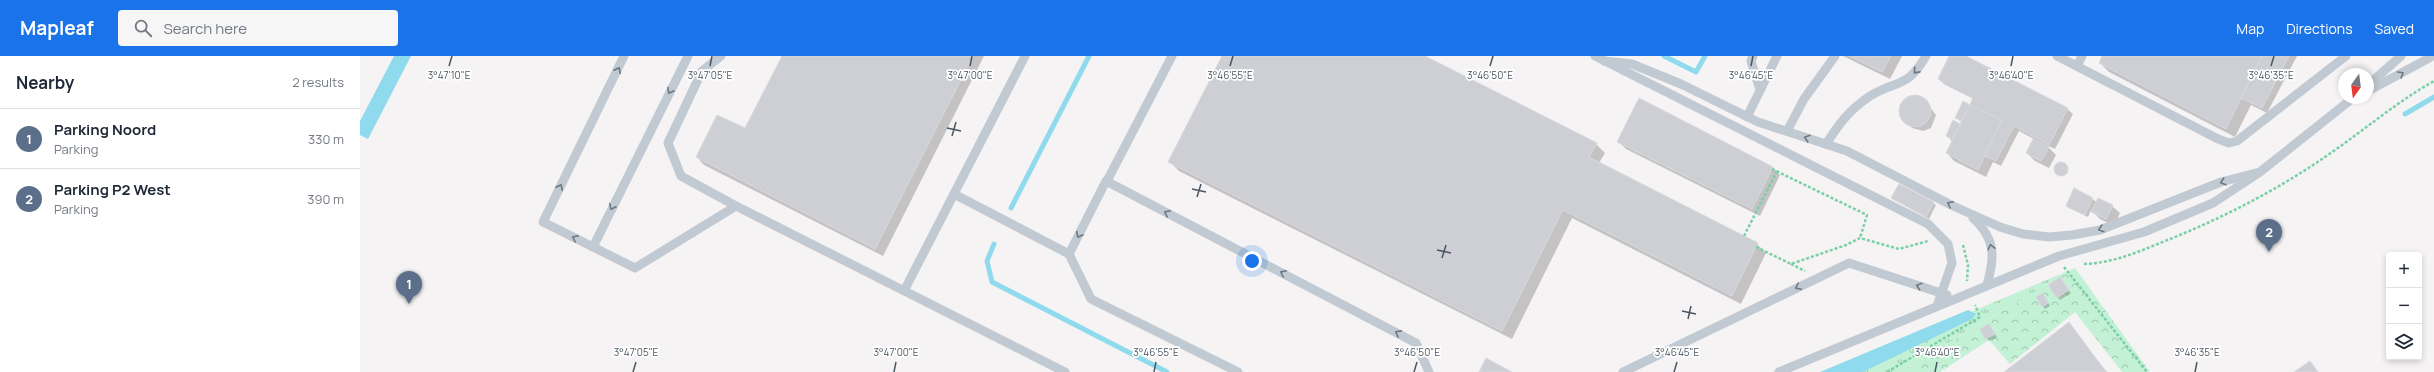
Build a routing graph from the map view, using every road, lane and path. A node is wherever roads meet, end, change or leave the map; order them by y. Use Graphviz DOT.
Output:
graph roads {
  1 [pos="624,56"];
  2 [pos="688,56"];
  3 [pos="721,56"];
  4 [pos="1025,56"];
  5 [pos="1172,56"];
  6 [pos="1595,56"];
  7 [pos="1753,56"];
  8 [pos="1777,56"];
  9 [pos="1835,56"];
  10 [pos="1926,56"];
  11 [pos="2057,56"];
  12 [pos="2082,56"];
  13 [pos="2346,56"];
  14 [pos="2401,56"];
  15 [pos="2433,56"];
  16 [pos="1604,61"];
  17 [pos="2077,66"];
  18 [pos="2374,80"];
  19 [pos="2374,88"];
  20 [pos="1760,90"];
  21 [pos="2345,104"];
  22 [pos="1747,116"];
  23 [pos="1787,131"];
  24 [pos="1826,144"];
  25 [pos="1772,169"];
  26 [pos="1777,171"];
  27 [pos="2260,172"];
  28 [pos="1107,181"];
  29 [pos="954,194"];
  30 [pos="736,206"];
  31 [pos="1966,212"];
  32 [pos="1744,236"];
  33 [pos="1860,238"];
  34 [pos="593,247"];
  35 [pos="1069,254"];
  36 [pos="2064,267"];
  37 [pos="1987,285"];
  38 [pos="905,289"];
  39 [pos="1970,292"];
  40 [pos="1942,294"];
  41 [pos="1956,298"];
  42 [pos="1937,306"];
  43 [pos="1065,372"];
  44 [pos="1238,372"];
  45 [pos="1429,372"];
  46 [pos="1623,372"];
  47 [pos="1779,372"];
  48 [pos="1886,372"];
  49 [pos="2147,372"];
  34 -- 1 [label="lane, one-way"];
  2 -- 34 [label="lane, one-way"];
  3 -- 30 [label="lane"];
  4 -- 29 [label="lane"];
  5 -- 28 [label="lane"];
  6 -- 16 [label="lane"];
  7 -- 20 [label="lane"];
  8 -- 20 [label="lane"];
  9 -- 23 [label="lane"];
  10 -- 24 [label="lane, one-way"];
  11 -- 17 [label="lane"];
  12 -- 17 [label="lane"];
  13 -- 17 [label="lane"];
  14 -- 18 [label="lane"];
  19 -- 15 [label="lane, one-way"];
  16 -- 22 [label="lane"];
  16 -- 40 [label="lane"];
  20 -- 22 [label="lane"];
  21 -- 27 [label="lane"];
  22 -- 23 [label="lane"];
  24 -- 23 [label="lane, one-way"];
  31 -- 24 [label="lane, one-way"];
  25 -- 26 [label="path"];
  26 -- 32 [label="path"];
  26 -- 33 [label="path"];
  27 -- 31 [label="lane, one-way"];
  27 -- 37 [label="lane"];
  28 -- 35 [label="lane, one-way"];
  45 -- 28 [label="lane, one-way"];
  29 -- 35 [label="lane"];
  29 -- 38 [label="lane"];
  30 -- 34 [label="lane"];
  30 -- 38 [label="lane"];
  37 -- 31 [label="lane, one-way"];
  35 -- 44 [label="lane"];
  36 -- 49 [label="path"];
  37 -- 39 [label="lane"];
  38 -- 43 [label="lane"];
  39 -- 41 [label="lane"];
  39 -- 48 [label="path"];
  40 -- 41 [label="lane"];
  40 -- 42 [label="lane"];
  40 -- 46 [label="lane, one-way"];
  41 -- 42 [label="lane"];
  42 -- 47 [label="lane"];
}
